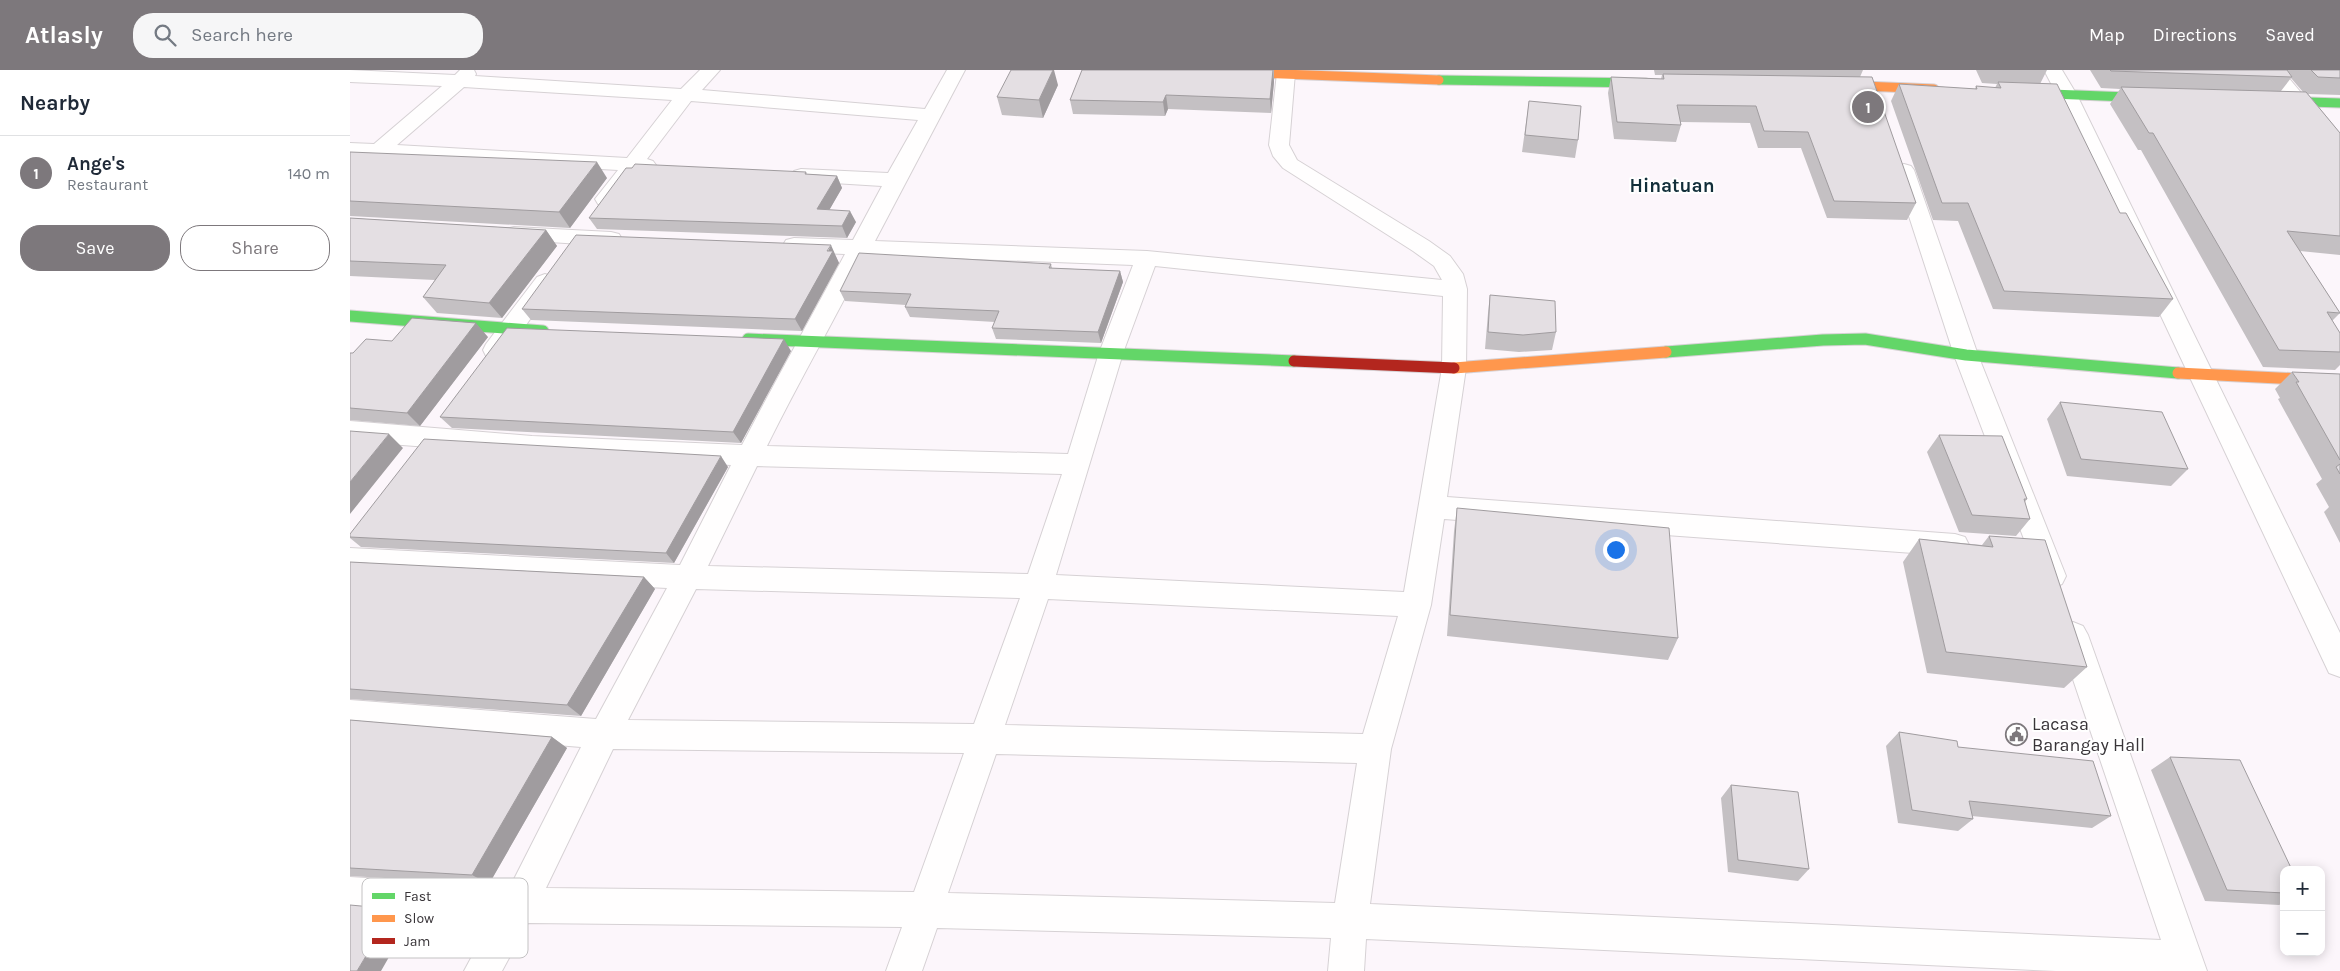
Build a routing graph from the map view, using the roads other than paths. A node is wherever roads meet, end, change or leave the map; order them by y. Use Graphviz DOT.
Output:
graph roads {
  1 [pos="711,70"];
  2 [pos="956,70"];
  3 [pos="2053,70"];
  4 [pos="2272,70"];
  5 [pos="1228,71"];
  6 [pos="1203,72"];
  7 [pos="1286,74"];
  8 [pos="466,75"];
  9 [pos="1403,75"];
  10 [pos="350,76"];
  11 [pos="1873,82"];
  12 [pos="1659,83"];
  13 [pos="1826,85"];
  14 [pos="1942,89"];
  15 [pos="2010,92"];
  16 [pos="687,94"];
  17 [pos="2067,95"];
  18 [pos="2167,98"];
  19 [pos="2267,101"];
  20 [pos="2297,102"];
  21 [pos="2340,103"];
  22 [pos="1884,114"];
  23 [pos="931,115"];
  24 [pos="350,149"];
  25 [pos="380,150"];
  26 [pos="1897,151"];
  27 [pos="2340,152"];
  28 [pos="632,165"];
  29 [pos="661,166"];
  30 [pos="778,173"];
  31 [pos="895,180"];
  32 [pos="489,232"];
  33 [pos="578,238"];
  34 [pos="636,240"];
  35 [pos="773,244"];
  36 [pos="860,247"];
  37 [pos="1147,258"];
  38 [pos="1455,289"];
  39 [pos="350,316"];
  40 [pos="510,330"];
  41 [pos="559,332"];
  42 [pos="733,339"];
  43 [pos="811,342"];
  44 [pos="1111,352"];
  45 [pos="1966,355"];
  46 [pos="481,368"];
  47 [pos="1454,368"];
  48 [pos="2200,375"];
  49 [pos="2340,381"];
  50 [pos="445,415"];
  51 [pos="350,431"];
  52 [pos="427,439"];
  53 [pos="750,456"];
  54 [pos="410,462"];
  55 [pos="1078,464"];
  56 [pos="1433,507"];
  57 [pos="1984,547"];
  58 [pos="2014,549"];
  59 [pos="2043,551"];
  60 [pos="350,560"];
  61 [pos="688,577"];
  62 [pos="1038,586"];
  63 [pos="1416,605"];
  64 [pos="2340,664"];
  65 [pos="350,714"];
  66 [pos="604,734"];
  67 [pos="984,739"];
  68 [pos="1375,749"];
  69 [pos="528,887"];
  70 [pos="528,905"];
  71 [pos="924,910"];
  72 [pos="1350,921"];
  73 [pos="489,958"];
  74 [pos="2187,965"];
  75 [pos="482,971"];
  76 [pos="904,971"];
  77 [pos="1346,971"];
  1 -- 16 [label="street"];
  2 -- 23 [label="street"];
  3 -- 17 [label="street"];
  4 -- 20 [label="street"];
  5 -- 6 [label="street"];
  5 -- 7 [label="street"];
  7 -- 9 [label="street"];
  7 -- 38 [label="street"];
  8 -- 10 [label="street"];
  8 -- 16 [label="street"];
  8 -- 25 [label="street"];
  9 -- 12 [label="street"];
  11 -- 13 [label="street"];
  11 -- 14 [label="street"];
  11 -- 22 [label="street"];
  15 -- 17 [label="street"];
  16 -- 23 [label="street"];
  16 -- 28 [label="street"];
  17 -- 18 [label="street"];
  17 -- 48 [label="street"];
  19 -- 20 [label="street"];
  20 -- 21 [label="street"];
  20 -- 27 [label="street"];
  23 -- 31 [label="street"];
  24 -- 25 [label="street"];
  25 -- 28 [label="street"];
  26 -- 45 [label="street"];
  28 -- 29 [label="street"];
  28 -- 33 [label="street"];
  30 -- 31 [label="street"];
  31 -- 36 [label="street"];
  32 -- 33 [label="street"];
  33 -- 34 [label="street"];
  33 -- 40 [label="street"];
  35 -- 36 [label="street"];
  36 -- 37 [label="street"];
  36 -- 43 [label="street"];
  37 -- 38 [label="street"];
  37 -- 44 [label="street"];
  38 -- 47 [label="street"];
  39 -- 40 [label="street"];
  40 -- 41 [label="street"];
  40 -- 46 [label="street"];
  42 -- 43 [label="street"];
  43 -- 44 [label="street"];
  43 -- 53 [label="street"];
  44 -- 47 [label="street"];
  44 -- 55 [label="street"];
  45 -- 47 [label="street"];
  45 -- 48 [label="street"];
  45 -- 59 [label="street"];
  47 -- 56 [label="street"];
  48 -- 49 [label="street"];
  48 -- 64 [label="street"];
  50 -- 52 [label="street"];
  51 -- 52 [label="street"];
  52 -- 53 [label="street"];
  52 -- 54 [label="street"];
  53 -- 55 [label="street"];
  53 -- 61 [label="street"];
  55 -- 62 [label="street"];
  56 -- 57 [label="street"];
  56 -- 63 [label="street"];
  58 -- 59 [label="street"];
  59 -- 74 [label="street"];
  60 -- 61 [label="street"];
  61 -- 62 [label="street"];
  61 -- 66 [label="street"];
  62 -- 63 [label="street"];
  62 -- 67 [label="street"];
  63 -- 68 [label="street"];
  65 -- 66 [label="street"];
  66 -- 67 [label="street"];
  66 -- 69 [label="street"];
  67 -- 68 [label="street"];
  67 -- 71 [label="street"];
  68 -- 72 [label="street"];
  70 -- 71 [label="street"];
  71 -- 72 [label="street"];
  71 -- 76 [label="street"];
  72 -- 74 [label="street"];
  72 -- 77 [label="street"];
  73 -- 75 [label="street"];
}
